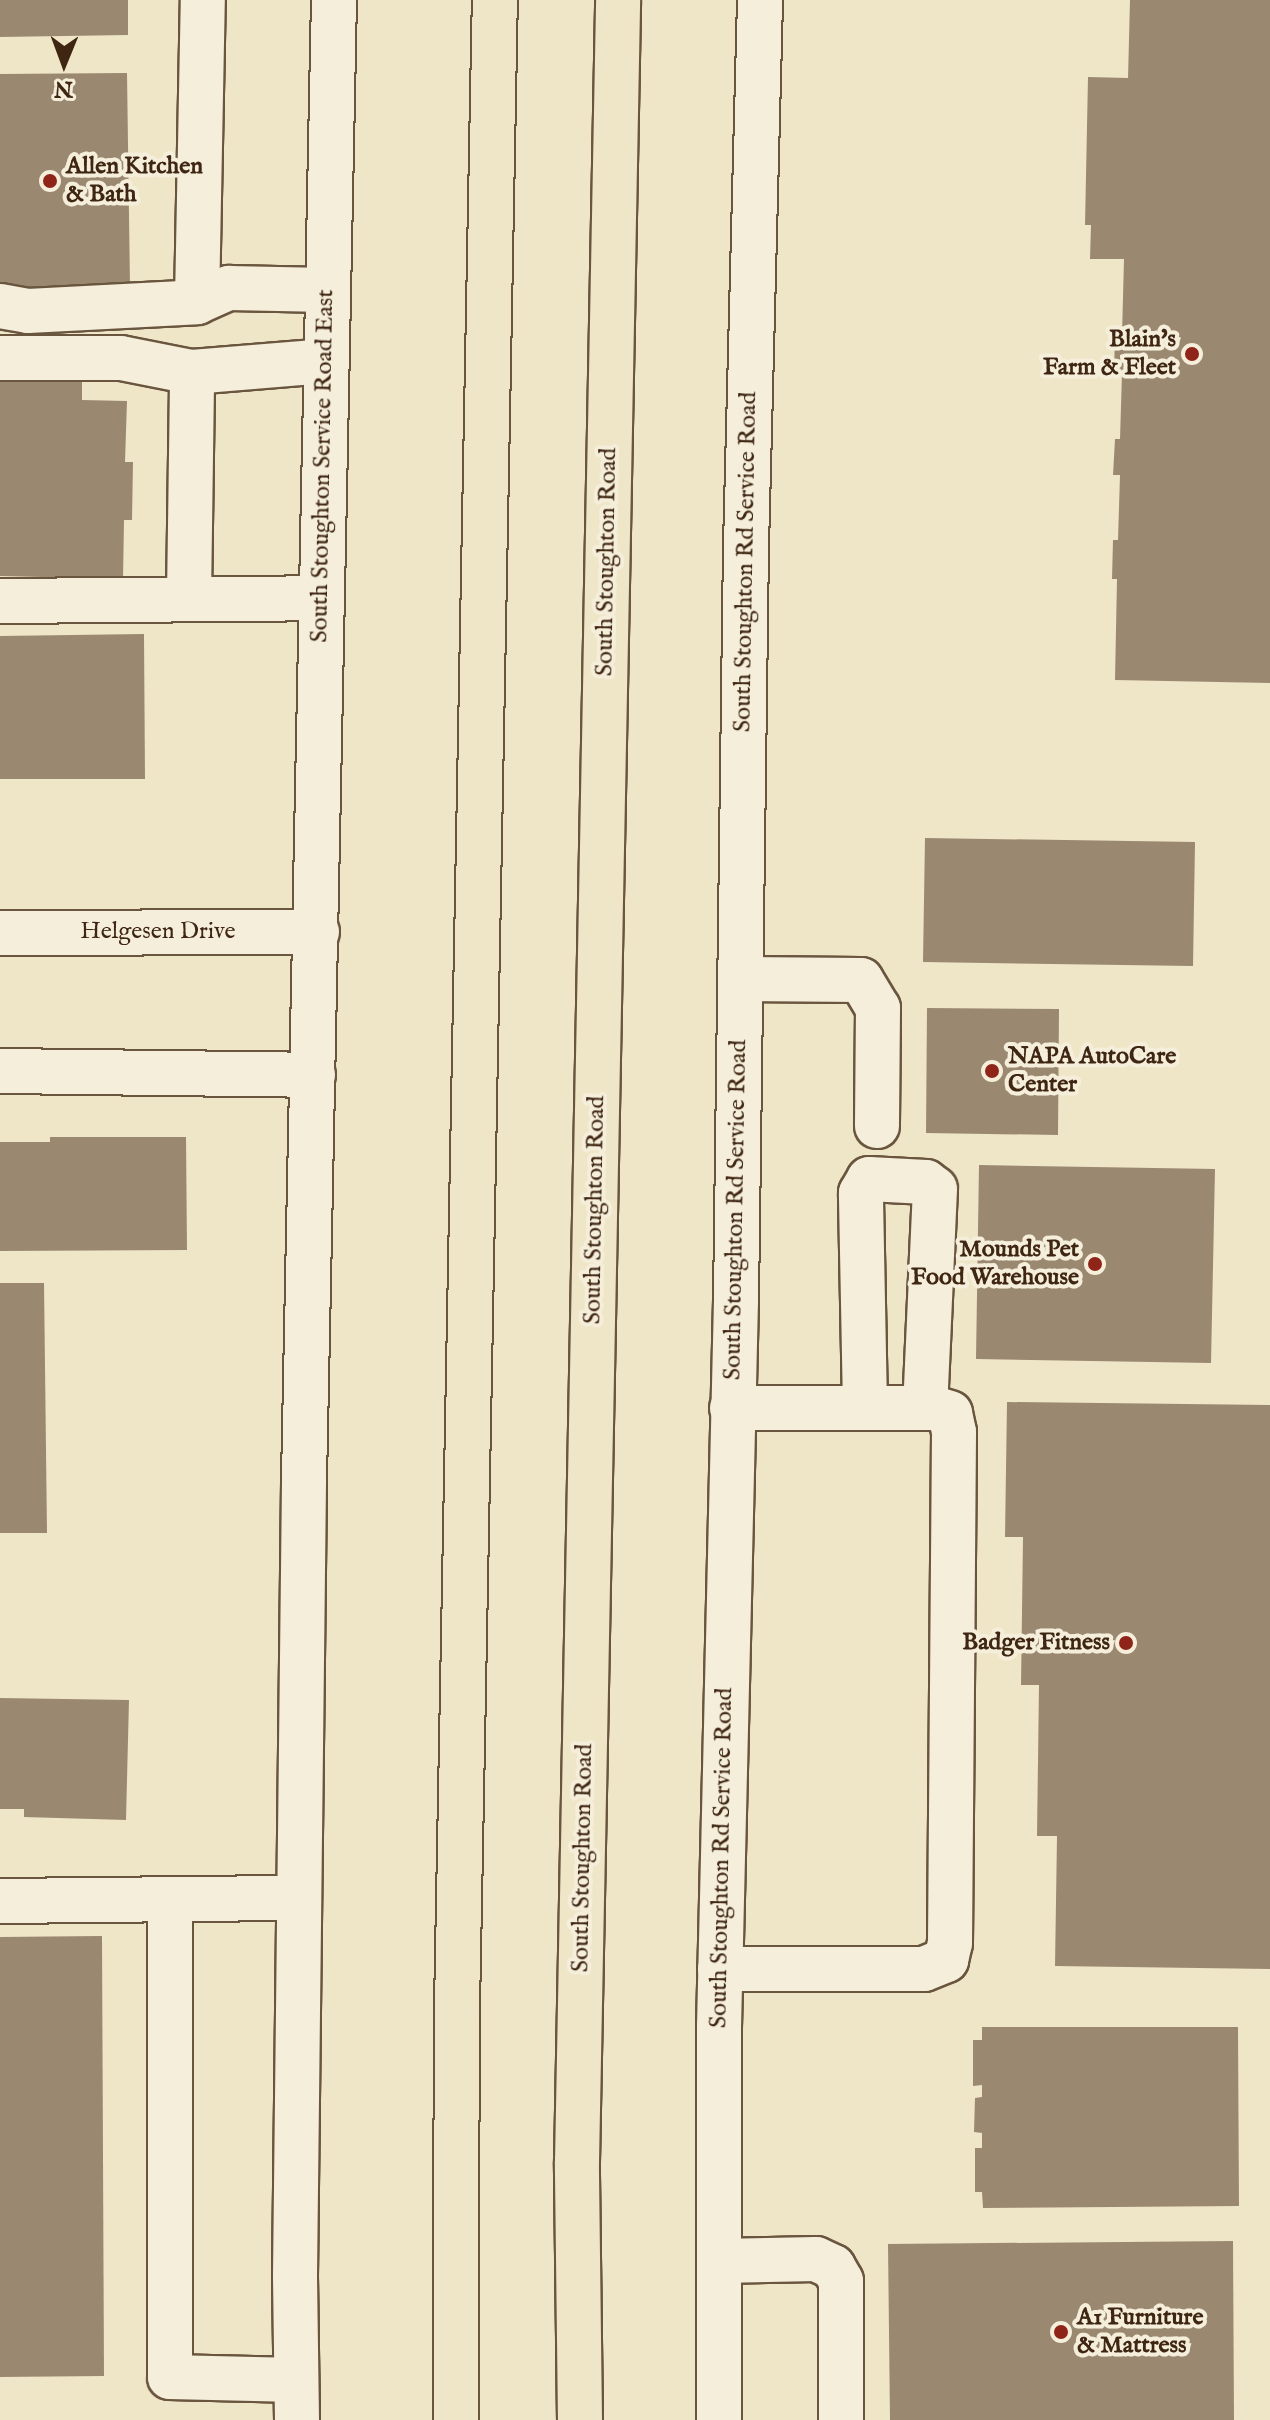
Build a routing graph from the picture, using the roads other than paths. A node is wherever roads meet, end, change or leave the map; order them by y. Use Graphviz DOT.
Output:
graph roads {
  1 [pos="203,0"];
  2 [pos="334,0"];
  3 [pos="495,0"];
  4 [pos="618,0"];
  5 [pos="760,0"];
  6 [pos="327,290"];
  7 [pos="197,302"];
  8 [pos="0,306"];
  9 [pos="0,358"];
  10 [pos="325,361"];
  11 [pos="192,372"];
  12 [pos="189,598"];
  13 [pos="320,598"];
  14 [pos="0,601"];
  15 [pos="317,932"];
  16 [pos="0,933"];
  17 [pos="740,979"];
  18 [pos="0,1071"];
  19 [pos="313,1075"];
  20 [pos="877,1126"];
  21 [pos="865,1407"];
  22 [pos="732,1408"];
  23 [pos="925,1408"];
  24 [pos="299,1898"];
  25 [pos="170,1899"];
  26 [pos="0,1901"];
  27 [pos="720,1969"];
  28 [pos="719,2261"];
  29 [pos="297,2400"];
  30 [pos="456,2420"];
  31 [pos="580,2420"];
  32 [pos="719,2420"];
  33 [pos="841,2420"];
  1 -- 7 [label="street"];
  2 -- 6 [label="street, South Stoughton Service Road East"];
  3 -- 30 [label="main road"];
  4 -- 31 [label="main road, South Stoughton Road"];
  5 -- 17 [label="street, South Stoughton Rd Service Road"];
  6 -- 7 [label="street"];
  6 -- 10 [label="street, South Stoughton Service Road East"];
  7 -- 8 [label="street"];
  9 -- 11 [label="street"];
  10 -- 11 [label="street"];
  10 -- 13 [label="street, South Stoughton Service Road East"];
  11 -- 12 [label="street"];
  12 -- 13 [label="street"];
  12 -- 14 [label="street"];
  13 -- 15 [label="street, South Stoughton Service Road East"];
  15 -- 16 [label="street, Helgesen Drive"];
  15 -- 19 [label="street"];
  17 -- 20 [label="street"];
  17 -- 22 [label="street, South Stoughton Rd Service Road"];
  18 -- 19 [label="street"];
  19 -- 24 [label="street"];
  21 -- 22 [label="street"];
  21 -- 23 [label="street"];
  21 -- 23 [label="street"];
  22 -- 27 [label="street, South Stoughton Rd Service Road"];
  23 -- 27 [label="street"];
  24 -- 25 [label="street"];
  24 -- 29 [label="street"];
  25 -- 26 [label="street"];
  25 -- 29 [label="street"];
  27 -- 28 [label="street, South Stoughton Rd Service Road"];
  28 -- 32 [label="street, South Stoughton Rd Service Road"];
  28 -- 33 [label="street"];
}
